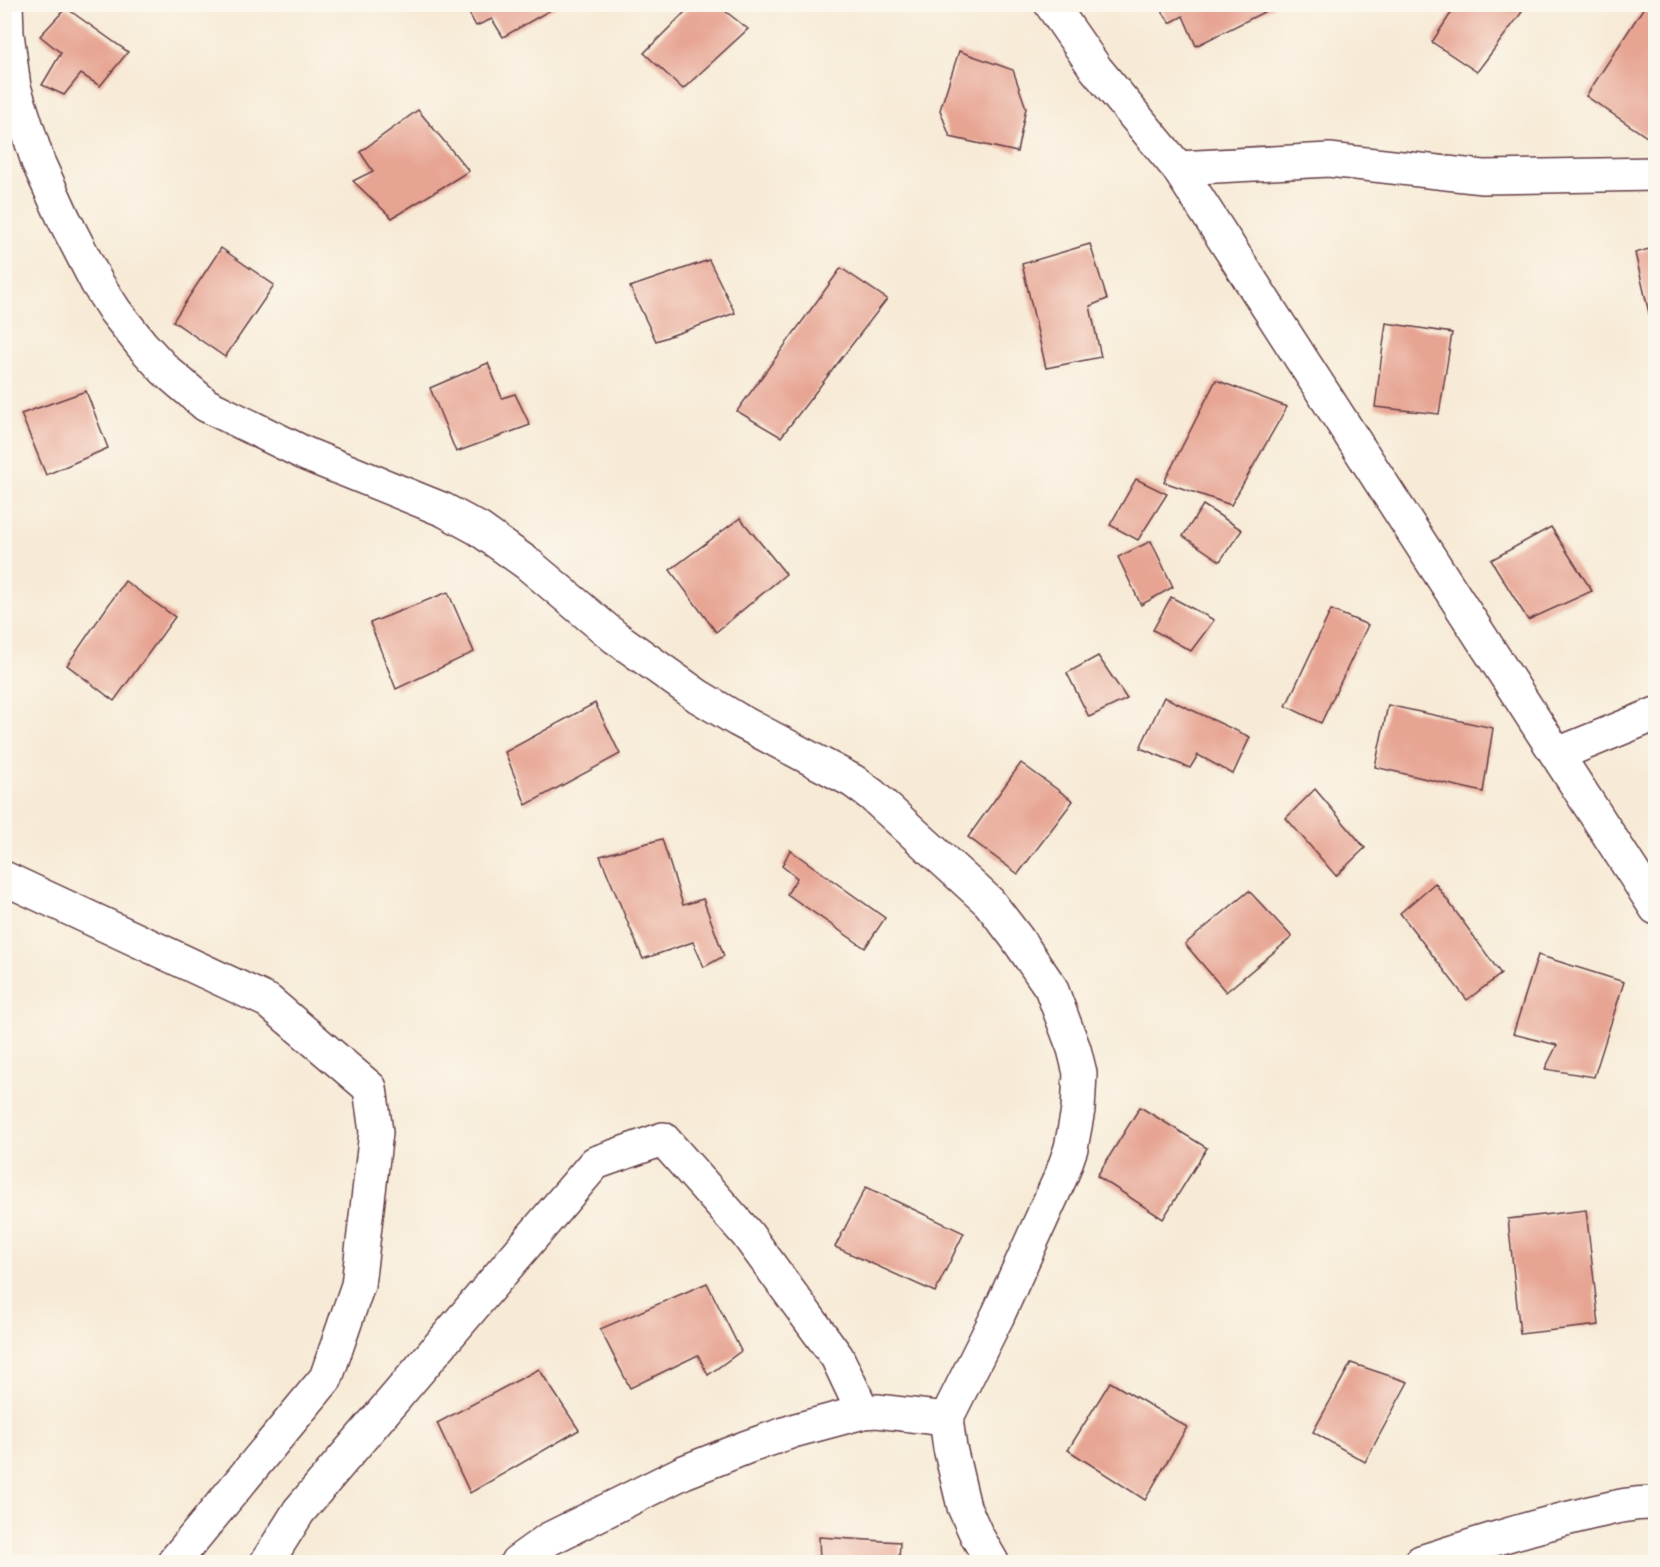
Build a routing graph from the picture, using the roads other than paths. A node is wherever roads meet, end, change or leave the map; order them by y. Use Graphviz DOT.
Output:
graph roads {
  1 [pos="6,4"];
  2 [pos="1051,4"];
  3 [pos="1178,168"];
  4 [pos="1656,174"];
  5 [pos="1656,714"];
  6 [pos="1558,754"];
  7 [pos="4,878"];
  8 [pos="1656,908"];
  9 [pos="863,1412"];
  10 [pos="946,1419"];
  11 [pos="1656,1503"];
  12 [pos="174,1563"];
  13 [pos="267,1563"];
  14 [pos="518,1563"];
  15 [pos="992,1563"];
  16 [pos="1421,1563"];
  1 -- 10 [label="street"];
  2 -- 3 [label="street"];
  3 -- 4 [label="street"];
  3 -- 6 [label="street"];
  5 -- 6 [label="street"];
  6 -- 8 [label="street"];
  7 -- 12 [label="street"];
  9 -- 10 [label="street"];
  9 -- 13 [label="street"];
  9 -- 14 [label="street"];
  10 -- 15 [label="street"];
  11 -- 16 [label="street"];
}
